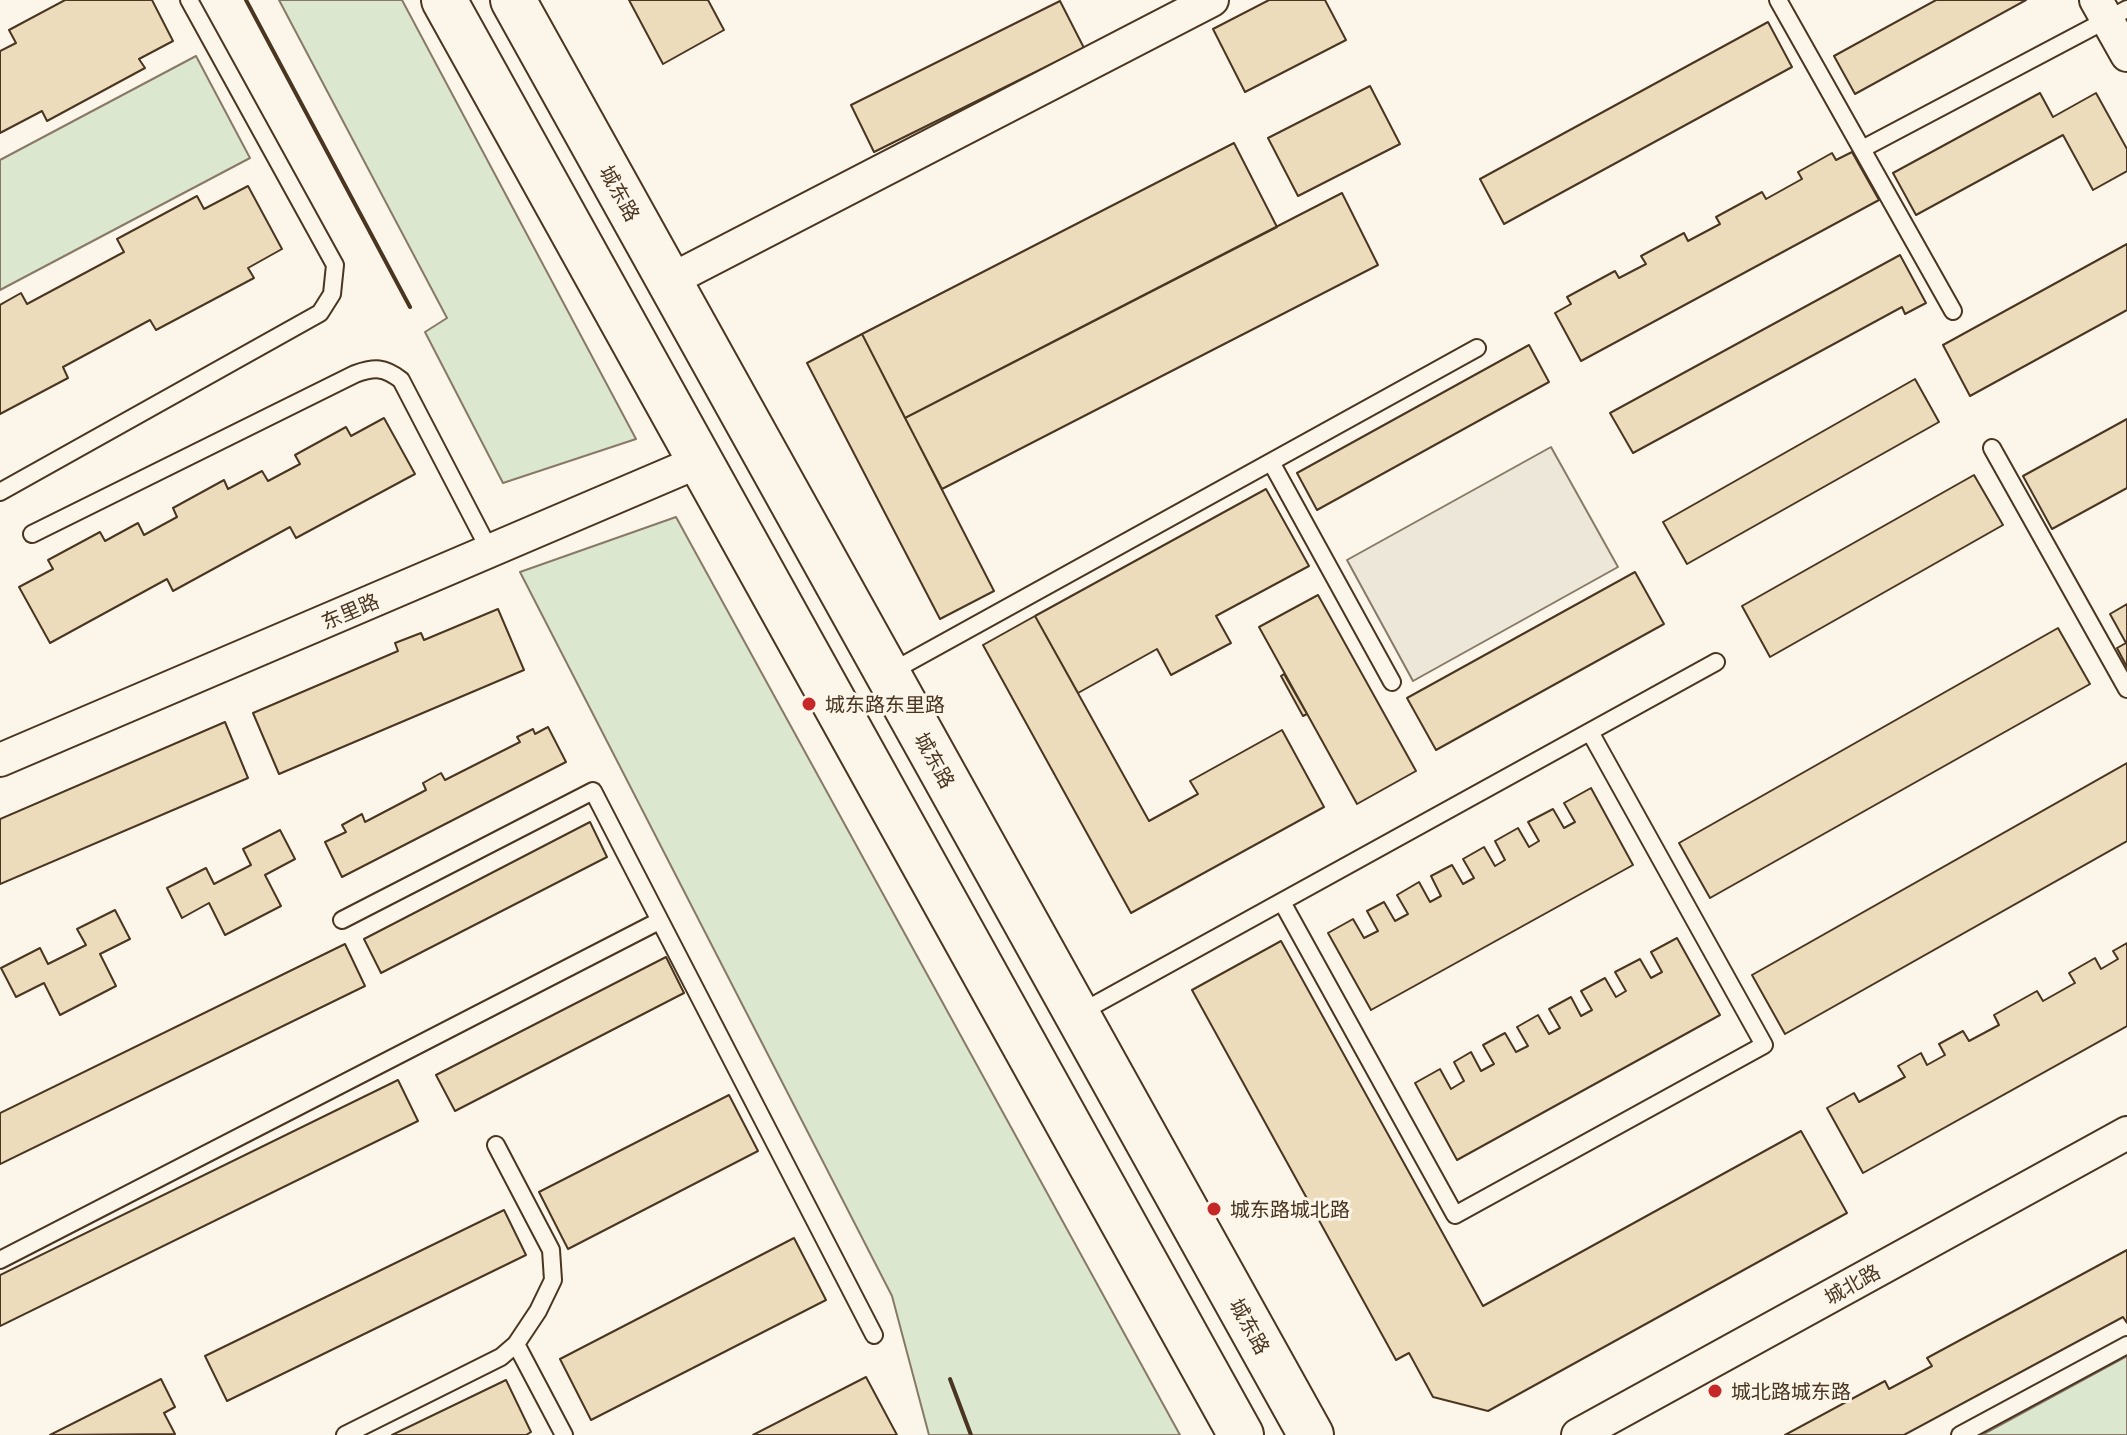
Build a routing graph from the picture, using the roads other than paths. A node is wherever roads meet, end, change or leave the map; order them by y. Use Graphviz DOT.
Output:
graph roads {
  1 [pos="189,0"];
  2 [pos="444,0"];
  3 [pos="513,0"];
  4 [pos="1212,0"];
  5 [pos="1778,0"];
  6 [pos="2110,10"];
  7 [pos="2127,55"];
  8 [pos="1862,149"];
  9 [pos="669,281"];
  10 [pos="1953,311"];
  11 [pos="1477,348"];
  12 [pos="1992,448"];
  13 [pos="700,461"];
  14 [pos="1271,462"];
  15 [pos="0,492"];
  16 [pos="32,534"];
  17 [pos="490,551"];
  18 [pos="1716,662"];
  19 [pos="888,674"];
  20 [pos="1392,682"];
  21 [pos="2127,689"];
  22 [pos="1590,732"];
  23 [pos="0,760"];
  24 [pos="1282,902"];
  25 [pos="342,920"];
  26 [pos="659,921"];
  27 [pos="1077,1015"];
  28 [pos="2127,1133"];
  29 [pos="496,1145"];
  30 [pos="0,1260"];
  31 [pos="874,1335"];
  32 [pos="516,1344"];
  33 [pos="2127,1345"];
  34 [pos="345,1435"];
  35 [pos="564,1435"];
  36 [pos="1241,1435"];
  37 [pos="1311,1435"];
  38 [pos="1578,1435"];
  39 [pos="1960,1435"];
  1 -- 15 [label="lane"];
  2 -- 13 [label="main road"];
  3 -- 9 [label="main road, 城东路"];
  4 -- 9 [label="street"];
  5 -- 8 [label="lane"];
  6 -- 7 [label="street"];
  6 -- 8 [label="lane"];
  8 -- 10 [label="lane"];
  9 -- 19 [label="main road, 城东路"];
  11 -- 14 [label="lane"];
  12 -- 21 [label="lane"];
  13 -- 17 [label="street, 东里路"];
  13 -- 36 [label="main road"];
  14 -- 19 [label="lane"];
  14 -- 20 [label="lane"];
  16 -- 17 [label="lane"];
  17 -- 23 [label="street, 东里路"];
  18 -- 22 [label="lane"];
  19 -- 27 [label="main road, 城东路"];
  22 -- 24 [label="lane"];
  22 -- 24 [label="lane"];
  24 -- 27 [label="lane"];
  25 -- 26 [label="lane"];
  26 -- 30 [label="lane"];
  26 -- 31 [label="lane"];
  27 -- 37 [label="main road, 城东路"];
  28 -- 38 [label="street, 城北路"];
  29 -- 32 [label="lane"];
  32 -- 34 [label="lane"];
  32 -- 35 [label="lane"];
  33 -- 39 [label="lane"];
}
